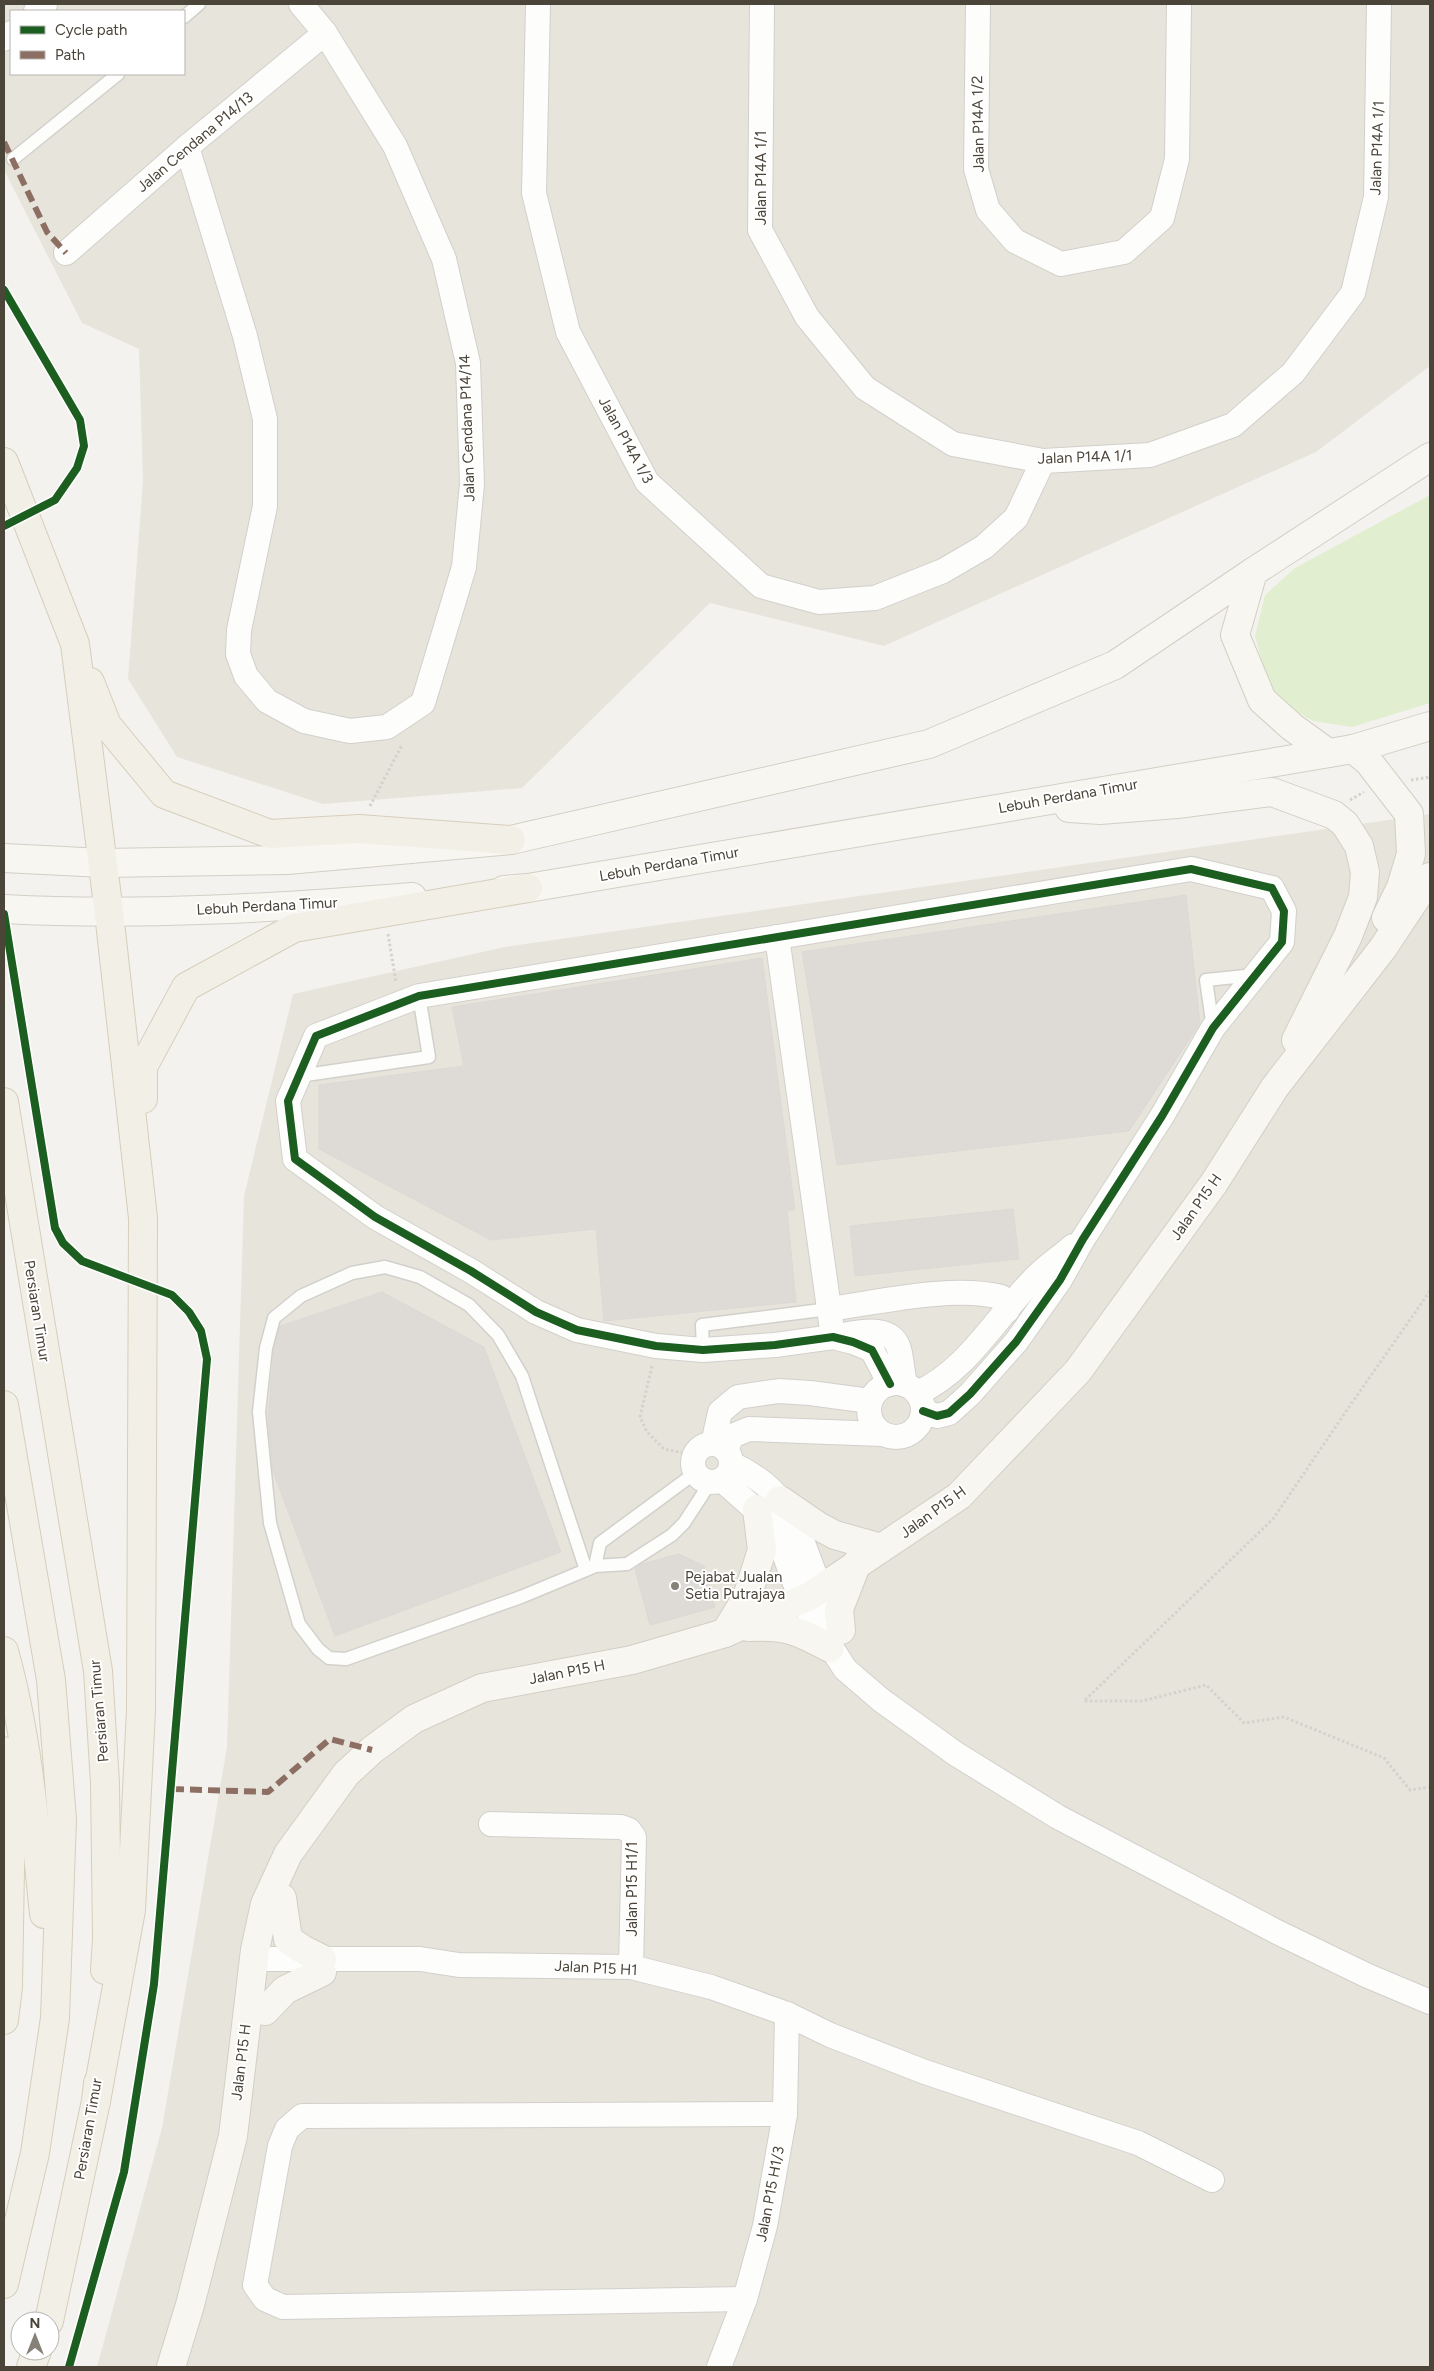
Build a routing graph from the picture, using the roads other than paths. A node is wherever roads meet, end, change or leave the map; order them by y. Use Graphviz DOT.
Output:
graph roads {
  1 [pos="199,4"];
  2 [pos="301,4"];
  3 [pos="538,4"];
  4 [pos="762,4"];
  5 [pos="978,4"];
  6 [pos="1180,4"];
  7 [pos="1379,4"];
  8 [pos="185,16"];
  9 [pos="325,33"];
  10 [pos="117,75"];
  11 [pos="187,148"];
  12 [pos="13,159"];
  13 [pos="66,252"];
  14 [pos="1430,457"];
  15 [pos="1043,461"];
  16 [pos="4,462"];
  17 [pos="1254,572"];
  18 [pos="75,644"];
  19 [pos="1430,726"];
  20 [pos="1340,751"];
  21 [pos="1018,806"];
  22 [pos="511,840"];
  23 [pos="4,858"];
  24 [pos="90,862"];
  25 [pos="1430,877"];
  26 [pos="528,888"];
  27 [pos="4,910"];
  28 [pos="96,913"];
  29 [pos="777,937"];
  30 [pos="1255,975"];
  31 [pos="1357,979"];
  32 [pos="408,993"];
  33 [pos="1213,1028"];
  34 [pos="299,1076"];
  35 [pos="1274,1087"];
  36 [pos="4,1102"];
  37 [pos="143,1218"];
  38 [pos="1083,1239"];
  39 [pos="1030,1285"];
  40 [pos="958,1292"];
  41 [pos="829,1308"];
  42 [pos="1007,1311"];
  43 [pos="833,1337"];
  44 [pos="703,1350"];
  45 [pos="909,1393"];
  46 [pos="870,1402"];
  47 [pos="4,1405"];
  48 [pos="882,1434"];
  49 [pos="713,1464"];
  50 [pos="768,1504"];
  51 [pos="881,1548"];
  52 [pos="857,1563"];
  53 [pos="591,1568"];
  54 [pos="810,1595"];
  55 [pos="731,1630"];
  56 [pos="836,1639"];
  57 [pos="4,1651"];
  58 [pos="4,1751"];
  59 [pos="346,1774"];
  60 [pos="491,1824"];
  61 [pos="282,1898"];
  62 [pos="322,1965"];
  63 [pos="262,1966"];
  64 [pos="631,1967"];
  65 [pos="1430,2002"];
  66 [pos="265,2011"];
  67 [pos="787,2014"];
  68 [pos="55,2018"];
  69 [pos="4,2020"];
  70 [pos="96,2101"];
  71 [pos="785,2114"];
  72 [pos="1212,2180"];
  73 [pos="4,2284"];
  74 [pos="745,2299"];
  75 [pos="51,2311"];
  76 [pos="171,2367"];
  77 [pos="191,2367"];
  78 [pos="719,2367"];
  1 -- 8 [label="lane"];
  2 -- 9 [label="street, Jalan Cendana P14/14"];
  3 -- 15 [label="street, Jalan P14A 1/3"];
  4 -- 15 [label="street, Jalan P14A 1/1"];
  5 -- 6 [label="street, Jalan P14A 1/2"];
  7 -- 15 [label="street, Jalan P14A 1/1"];
  9 -- 11 [label="street, Jalan Cendana P14/13"];
  9 -- 11 [label="street, Jalan Cendana P14/14"];
  10 -- 12 [label="lane"];
  11 -- 13 [label="street, Jalan Cendana P14/13"];
  14 -- 17 [label="main road"];
  16 -- 18 [label="main road"];
  17 -- 20 [label="main road, Jalan P15 H"];
  17 -- 22 [label="main road"];
  18 -- 22 [label="main road"];
  18 -- 24 [label="main road"];
  19 -- 20 [label="main road, Lebuh Perdana Timur"];
  20 -- 21 [label="main road, Lebuh Perdana Timur"];
  20 -- 31 [label="main road, Jalan P15 H"];
  21 -- 26 [label="main road, Lebuh Perdana Timur"];
  21 -- 35 [label="main road"];
  22 -- 24 [label="main road"];
  23 -- 24 [label="main road"];
  24 -- 28 [label="main road"];
  25 -- 31 [label="main road, Jalan P15 H"];
  26 -- 28 [label="main road, Lebuh Perdana Timur"];
  26 -- 37 [label="main road"];
  27 -- 28 [label="main road, Lebuh Perdana Timur"];
  28 -- 37 [label="main road"];
  29 -- 30 [label="street"];
  29 -- 32 [label="street"];
  29 -- 41 [label="street"];
  30 -- 33 [label="street"];
  30 -- 33 [label="lane"];
  31 -- 35 [label="main road, Jalan P15 H"];
  32 -- 34 [label="street"];
  32 -- 34 [label="lane"];
  33 -- 38 [label="street"];
  34 -- 44 [label="street"];
  35 -- 51 [label="main road, Jalan P15 H"];
  36 -- 70 [label="main road, Persiaran Timur"];
  37 -- 70 [label="main road"];
  38 -- 39 [label="street"];
  38 -- 45 [label="street"];
  39 -- 40 [label="street"];
  39 -- 42 [label="street"];
  40 -- 41 [label="street"];
  40 -- 42 [label="street"];
  41 -- 43 [label="street"];
  41 -- 44 [label="lane"];
  42 -- 45 [label="street"];
  43 -- 44 [label="street"];
  43 -- 45 [label="street"];
  45 -- 46 [label="street"];
  45 -- 48 [label="street"];
  46 -- 48 [label="street"];
  46 -- 49 [label="street"];
  47 -- 68 [label="main road"];
  48 -- 49 [label="street"];
  49 -- 50 [label="street"];
  49 -- 53 [label="lane"];
  49 -- 53 [label="lane"];
  50 -- 51 [label="main road"];
  50 -- 54 [label="street"];
  50 -- 55 [label="main road"];
  51 -- 52 [label="main road, Jalan P15 H"];
  52 -- 54 [label="main road, Jalan P15 H"];
  52 -- 56 [label="main road"];
  53 -- 53 [label="lane"];
  54 -- 55 [label="main road, Jalan P15 H"];
  54 -- 56 [label="street"];
  55 -- 56 [label="main road"];
  55 -- 59 [label="main road, Jalan P15 H"];
  56 -- 65 [label="street"];
  57 -- 68 [label="main road"];
  58 -- 69 [label="main road"];
  59 -- 61 [label="main road, Jalan P15 H"];
  59 -- 63 [label="main road, Jalan P15 H"];
  60 -- 64 [label="street, Jalan P15 H1/1"];
  61 -- 62 [label="main road"];
  61 -- 63 [label="main road, Jalan P15 H"];
  62 -- 63 [label="street, Jalan P15 H1"];
  62 -- 64 [label="street, Jalan P15 H1"];
  62 -- 66 [label="main road"];
  63 -- 66 [label="main road, Jalan P15 H"];
  63 -- 76 [label="main road, Jalan P15 H"];
  64 -- 67 [label="street, Jalan P15 H1"];
  66 -- 77 [label="main road, Jalan P15 H"];
  67 -- 71 [label="street, Jalan P15 H1/3"];
  67 -- 72 [label="street, Jalan P15 H1"];
  68 -- 73 [label="main road"];
  70 -- 75 [label="main road, Persiaran Timur"];
  71 -- 74 [label="street, Jalan P15 H1/3"];
  71 -- 74 [label="street"];
  74 -- 78 [label="street, Jalan P15 H1/3"];
}
